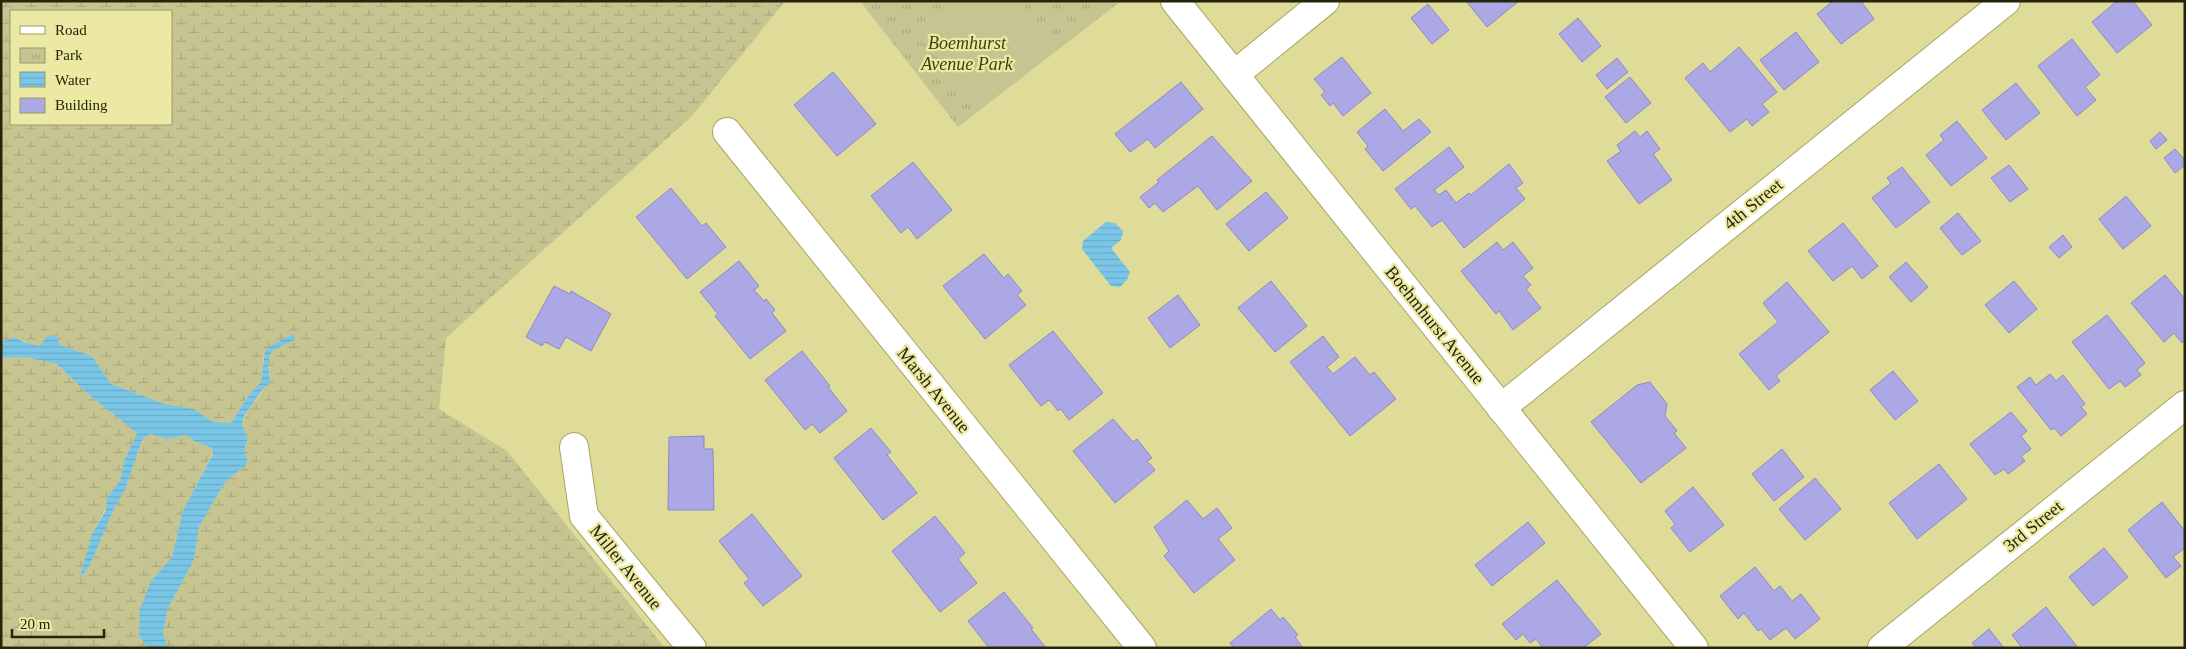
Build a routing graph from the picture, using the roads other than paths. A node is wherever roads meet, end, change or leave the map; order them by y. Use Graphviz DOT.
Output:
graph roads {
  1 [pos="1175,1"];
  2 [pos="1325,1"];
  3 [pos="2006,1"];
  4 [pos="1234,75"];
  5 [pos="727,132"];
  6 [pos="2185,405"];
  7 [pos="1501,408"];
  8 [pos="574,447"];
  9 [pos="692,648"];
  10 [pos="1142,648"];
  11 [pos="1694,648"];
  12 [pos="1882,648"];
  1 -- 4 [label="street, Boehmhurst Avenue"];
  2 -- 4 [label="street"];
  3 -- 7 [label="street, 4th Street"];
  4 -- 7 [label="street, Boehmhurst Avenue"];
  5 -- 10 [label="street, Marsh Avenue"];
  6 -- 12 [label="street, 3rd Street"];
  7 -- 11 [label="street, Boehmhurst Avenue"];
  8 -- 9 [label="street, Miller Avenue"];
}
